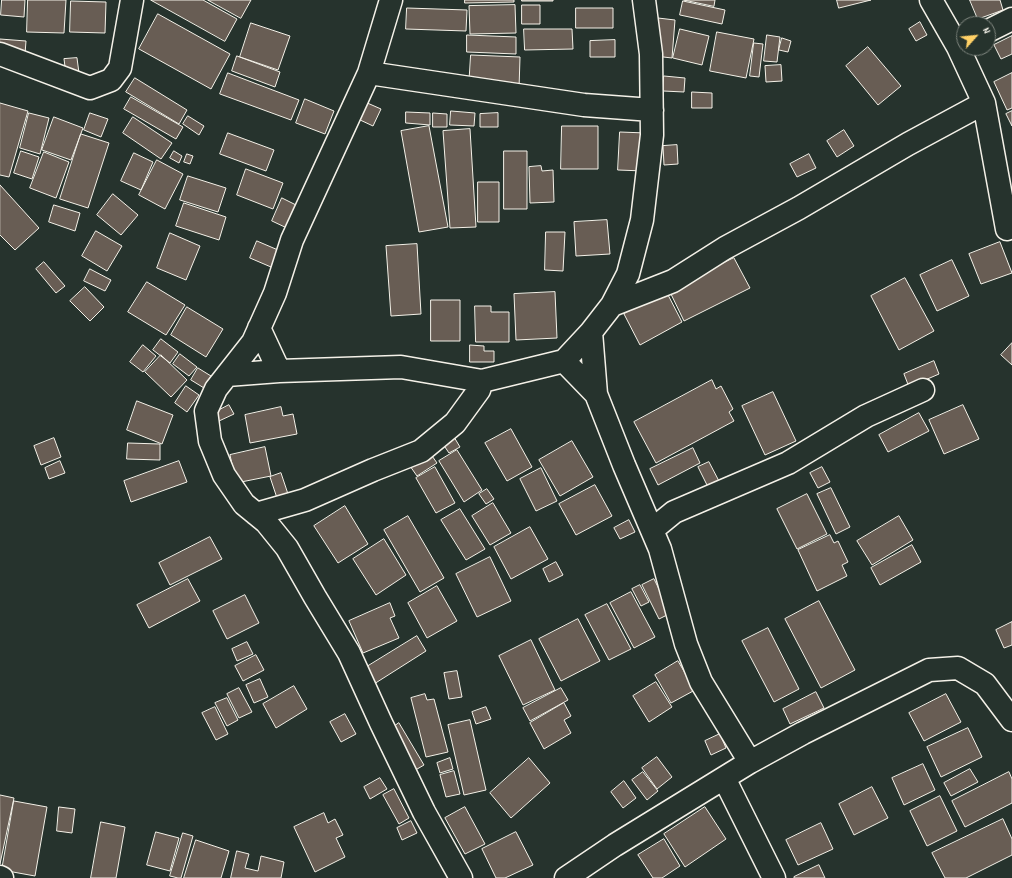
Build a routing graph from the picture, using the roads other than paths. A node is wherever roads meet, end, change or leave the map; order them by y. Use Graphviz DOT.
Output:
graph roads {
  1 [pos="132,0"];
  2 [pos="391,0"];
  3 [pos="644,0"];
  4 [pos="931,0"];
  5 [pos="1012,19"];
  6 [pos="996,27"];
  7 [pos="956,38"];
  8 [pos="0,54"];
  9 [pos="965,56"];
  10 [pos="369,73"];
  11 [pos="984,103"];
  12 [pos="652,110"];
  13 [pos="1007,229"];
  14 [pos="612,304"];
  15 [pos="259,328"];
  16 [pos="591,332"];
  17 [pos="564,361"];
  18 [pos="279,371"];
  19 [pos="227,375"];
  20 [pos="482,381"];
  21 [pos="923,390"];
  22 [pos="596,394"];
  23 [pos="256,514"];
  24 [pos="652,530"];
  25 [pos="1012,720"];
  26 [pos="750,762"];
  27 [pos="724,778"];
  28 [pos="461,878"];
  29 [pos="566,878"];
  30 [pos="774,878"];
  1 -- 8 [label="street"];
  2 -- 10 [label="street"];
  3 -- 12 [label="street"];
  4 -- 7 [label="street"];
  5 -- 6 [label="street"];
  9 -- 11 [label="street"];
  10 -- 12 [label="street"];
  10 -- 15 [label="street"];
  11 -- 13 [label="street"];
  11 -- 14 [label="street"];
  12 -- 14 [label="street"];
  14 -- 16 [label="street"];
  15 -- 18 [label="street"];
  15 -- 19 [label="street"];
  16 -- 17 [label="street"];
  16 -- 22 [label="street"];
  17 -- 20 [label="street"];
  17 -- 22 [label="street"];
  18 -- 19 [label="street"];
  18 -- 20 [label="street"];
  19 -- 23 [label="street"];
  20 -- 23 [label="street"];
  21 -- 24 [label="street"];
  22 -- 24 [label="street"];
  23 -- 28 [label="street"];
  24 -- 26 [label="street"];
  25 -- 26 [label="street"];
  26 -- 27 [label="street"];
  27 -- 29 [label="street"];
  27 -- 30 [label="street"];
}
